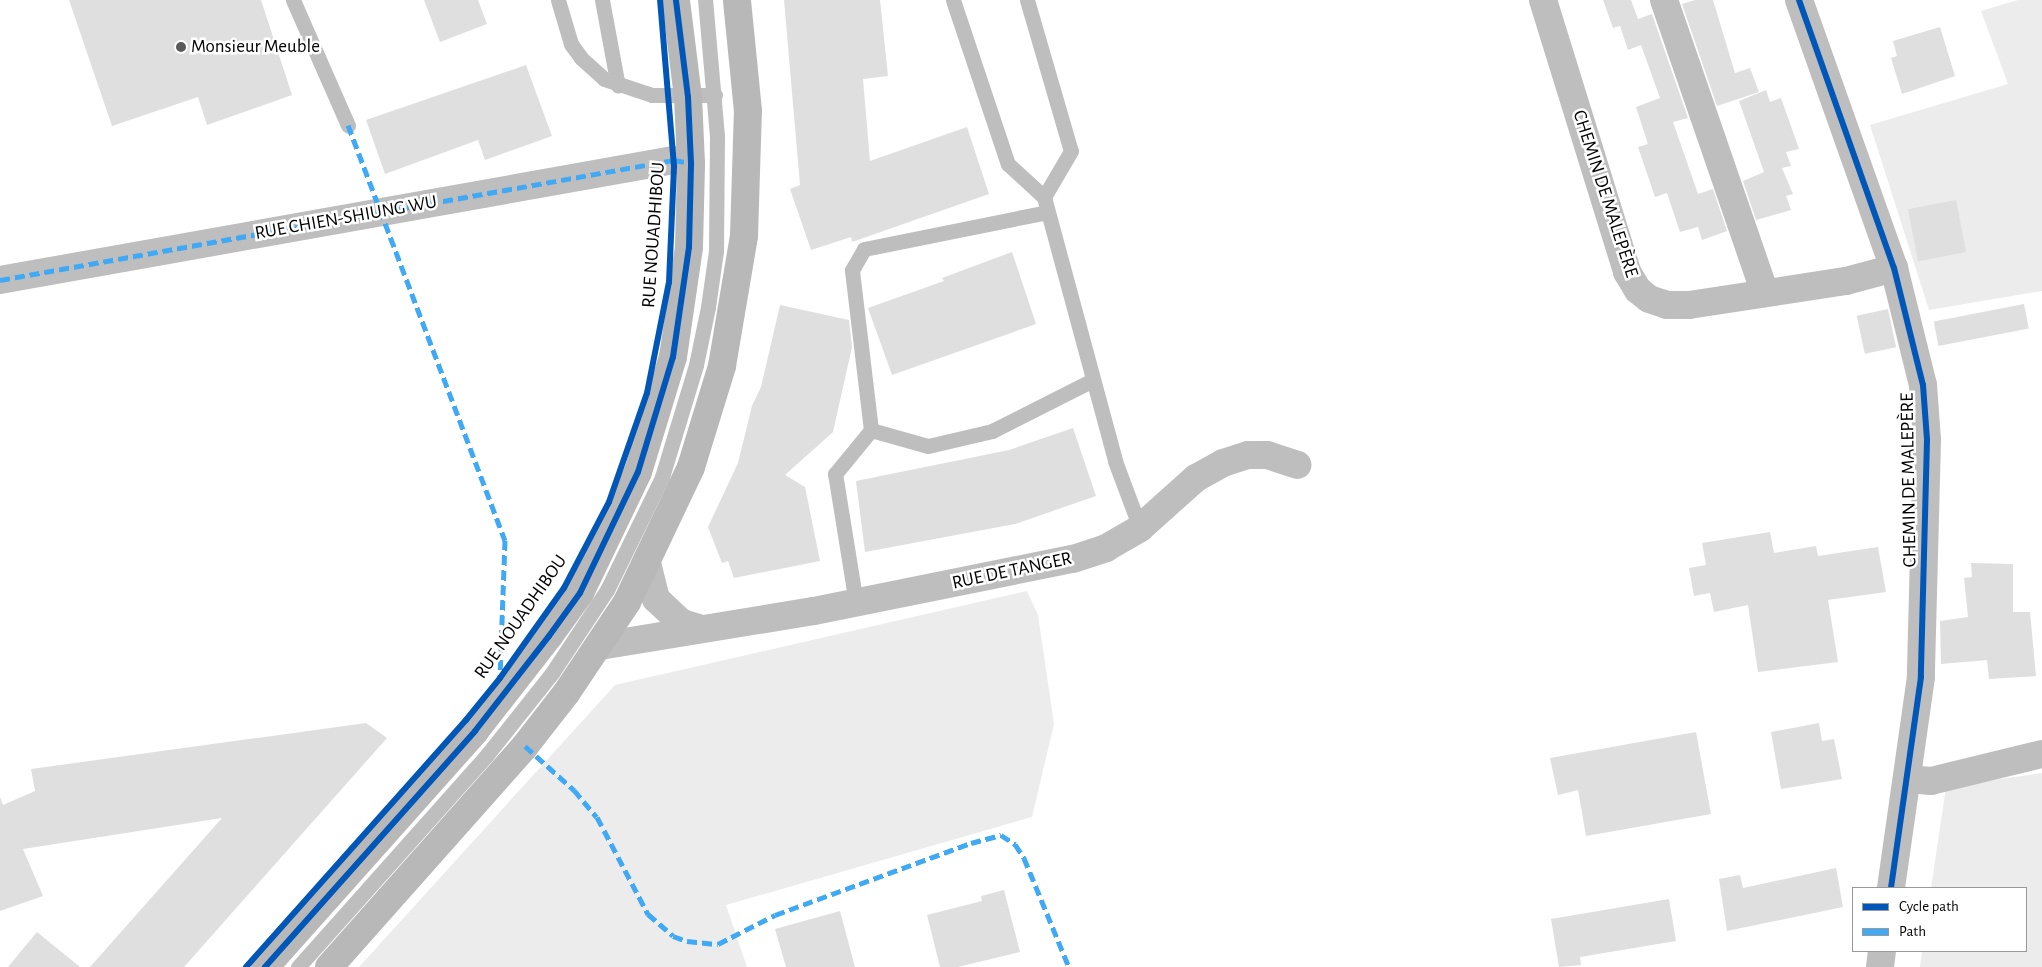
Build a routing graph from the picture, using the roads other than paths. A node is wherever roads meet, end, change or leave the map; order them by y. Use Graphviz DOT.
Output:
graph roads {
  1 [pos="292,0"];
  2 [pos="558,0"];
  3 [pos="602,0"];
  4 [pos="676,0"];
  5 [pos="705,0"];
  6 [pos="737,0"];
  7 [pos="953,0"];
  8 [pos="1027,0"];
  9 [pos="1543,0"];
  10 [pos="1664,0"];
  11 [pos="1799,0"];
  12 [pos="618,86"];
  13 [pos="715,95"];
  14 [pos="688,98"];
  15 [pos="348,125"];
  16 [pos="691,163"];
  17 [pos="1046,204"];
  18 [pos="1894,268"];
  19 [pos="0,280"];
  20 [pos="1765,293"];
  21 [pos="1093,380"];
  22 [pos="872,430"];
  23 [pos="1297,465"];
  24 [pos="1140,528"];
  25 [pos="647,563"];
  26 [pos="856,603"];
  27 [pos="698,628"];
  28 [pos="600,646"];
  29 [pos="2042,754"];
  30 [pos="1908,779"];
  31 [pos="1891,887"];
  32 [pos="1882,952"];
  33 [pos="265,967"];
  34 [pos="298,967"];
  35 [pos="329,967"];
  36 [pos="1880,967"];
  1 -- 15 [label="lane"];
  2 -- 12 [label="lane"];
  3 -- 12 [label="lane"];
  4 -- 14 [label="street, RUE NOUADHIBOU"];
  5 -- 13 [label="lane"];
  6 -- 25 [label="street"];
  7 -- 17 [label="lane"];
  8 -- 17 [label="lane"];
  9 -- 20 [label="street, CHEMIN DE MALEPÈRE"];
  10 -- 20 [label="street"];
  11 -- 18 [label="street, CHEMIN DE MALEPÈRE"];
  12 -- 14 [label="lane"];
  13 -- 14 [label="lane"];
  13 -- 34 [label="lane"];
  14 -- 16 [label="street, RUE NOUADHIBOU"];
  16 -- 19 [label="street, RUE CHIEN-SHIUNG WU"];
  16 -- 33 [label="street, RUE NOUADHIBOU"];
  17 -- 21 [label="lane"];
  17 -- 22 [label="lane"];
  18 -- 20 [label="street, CHEMIN DE MALEPÈRE"];
  18 -- 30 [label="street, CHEMIN DE MALEPÈRE"];
  21 -- 22 [label="lane"];
  21 -- 24 [label="lane"];
  22 -- 26 [label="lane"];
  23 -- 24 [label="street, RUE DE TANGER"];
  24 -- 26 [label="street, RUE DE TANGER"];
  25 -- 27 [label="street"];
  25 -- 28 [label="street"];
  26 -- 27 [label="street, RUE DE TANGER"];
  27 -- 28 [label="street, RUE DE TANGER"];
  28 -- 35 [label="street"];
  29 -- 30 [label="street"];
  30 -- 31 [label="street, CHEMIN DE MALEPÈRE"];
  32 -- 36 [label="street"];
}
